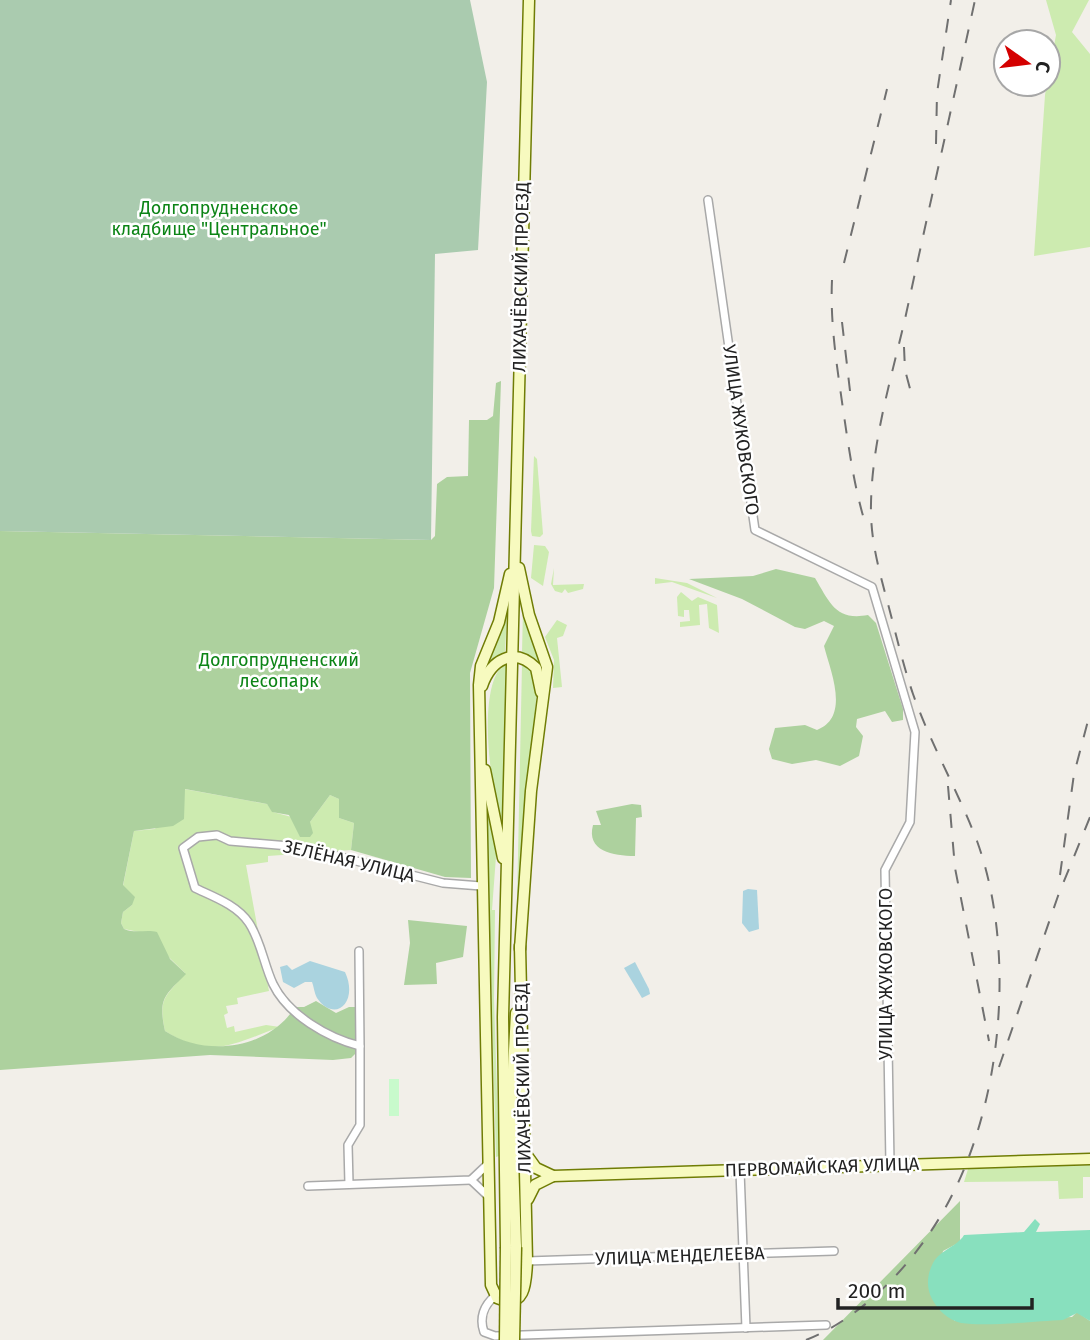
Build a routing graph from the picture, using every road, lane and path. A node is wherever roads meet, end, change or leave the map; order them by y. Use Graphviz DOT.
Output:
graph roads {
  1 [pos="529,0"];
  2 [pos="708,200"];
  3 [pos="515,554"];
  4 [pos="513,657"];
  5 [pos="480,695"];
  6 [pos="543,710"];
  7 [pos="481,753"];
  8 [pos="481,886"];
  9 [pos="507,886"];
  10 [pos="506,928"];
  11 [pos="520,946"];
  12 [pos="359,951"];
  13 [pos="360,1046"];
  14 [pos="511,1107"];
  15 [pos="507,1147"];
  16 [pos="524,1149"];
  17 [pos="1090,1159"];
  18 [pos="491,1160"];
  19 [pos="890,1164"];
  20 [pos="740,1171"];
  21 [pos="553,1176"];
  22 [pos="471,1180"];
  23 [pos="349,1184"];
  24 [pos="308,1186"];
  25 [pos="491,1199"];
  26 [pos="526,1209"];
  27 [pos="511,1247"];
  28 [pos="834,1251"];
  29 [pos="743,1254"];
  30 [pos="527,1261"];
  31 [pos="495,1296"];
  32 [pos="826,1325"];
  33 [pos="746,1328"];
  34 [pos="505,1340"];
  35 [pos="514,1340"];
  1 -- 3 [label="main road, ЛИХАЧЁВСКИЙ ПРОЕЗД"];
  2 -- 19 [label="street, УЛИЦА ЖУКОВСКОГО"];
  3 -- 4 [label="main road, ЛИХАЧЁВСКИЙ ПРОЕЗД"];
  3 -- 5 [label="main road, ЛИХАЧЁВСКИЙ ПРОЕЗД"];
  3 -- 6 [label="main road, ЛИХАЧЁВСКИЙ ПРОЕЗД"];
  4 -- 5 [label="main road"];
  4 -- 6 [label="main road"];
  4 -- 9 [label="main road, ЛИХАЧЁВСКИЙ ПРОЕЗД"];
  5 -- 7 [label="main road, ЛИХАЧЁВСКИЙ ПРОЕЗД"];
  6 -- 11 [label="main road, ЛИХАЧЁВСКИЙ ПРОЕЗД"];
  7 -- 8 [label="main road"];
  7 -- 9 [label="main road"];
  8 -- 13 [label="street, ЗЕЛЁНАЯ УЛИЦА"];
  8 -- 18 [label="main road"];
  9 -- 10 [label="main road, ЛИХАЧЁВСКИЙ ПРОЕЗД"];
  10 -- 14 [label="main road, ЛИХАЧЁВСКИЙ ПРОЕЗД"];
  10 -- 15 [label="main road, ЛИХАЧЁВСКИЙ ПРОЕЗД"];
  11 -- 14 [label="main road, ЛИХАЧЁВСКИЙ ПРОЕЗД"];
  11 -- 16 [label="main road, ЛИХАЧЁВСКИЙ ПРОЕЗД"];
  12 -- 13 [label="street"];
  13 -- 23 [label="street"];
  14 -- 15 [label="main road, ЛИХАЧЁВСКИЙ ПРОЕЗД"];
  15 -- 27 [label="main road"];
  16 -- 21 [label="main road"];
  16 -- 26 [label="main road, ЛИХАЧЁВСКИЙ ПРОЕЗД"];
  17 -- 19 [label="main road, ПЕРВОМАЙСКАЯ УЛИЦА"];
  18 -- 22 [label="street"];
  18 -- 25 [label="main road"];
  19 -- 20 [label="main road, ПЕРВОМАЙСКАЯ УЛИЦА"];
  20 -- 21 [label="main road, ПЕРВОМАЙСКАЯ УЛИЦА"];
  20 -- 29 [label="street"];
  21 -- 26 [label="main road"];
  22 -- 23 [label="street"];
  22 -- 25 [label="street"];
  23 -- 24 [label="street"];
  25 -- 31 [label="main road"];
  26 -- 30 [label="main road, ЛИХАЧЁВСКИЙ ПРОЕЗД"];
  27 -- 34 [label="main road, bridge"];
  27 -- 35 [label="main road, bridge"];
  28 -- 29 [label="street, УЛИЦА МЕНДЕЛЕЕВА"];
  29 -- 30 [label="street, УЛИЦА МЕНДЕЛЕЕВА"];
  29 -- 33 [label="street"];
  30 -- 31 [label="main road, ЛИХАЧЁВСКИЙ ПРОЕЗД"];
  31 -- 33 [label="street"];
  32 -- 33 [label="street"];
}
